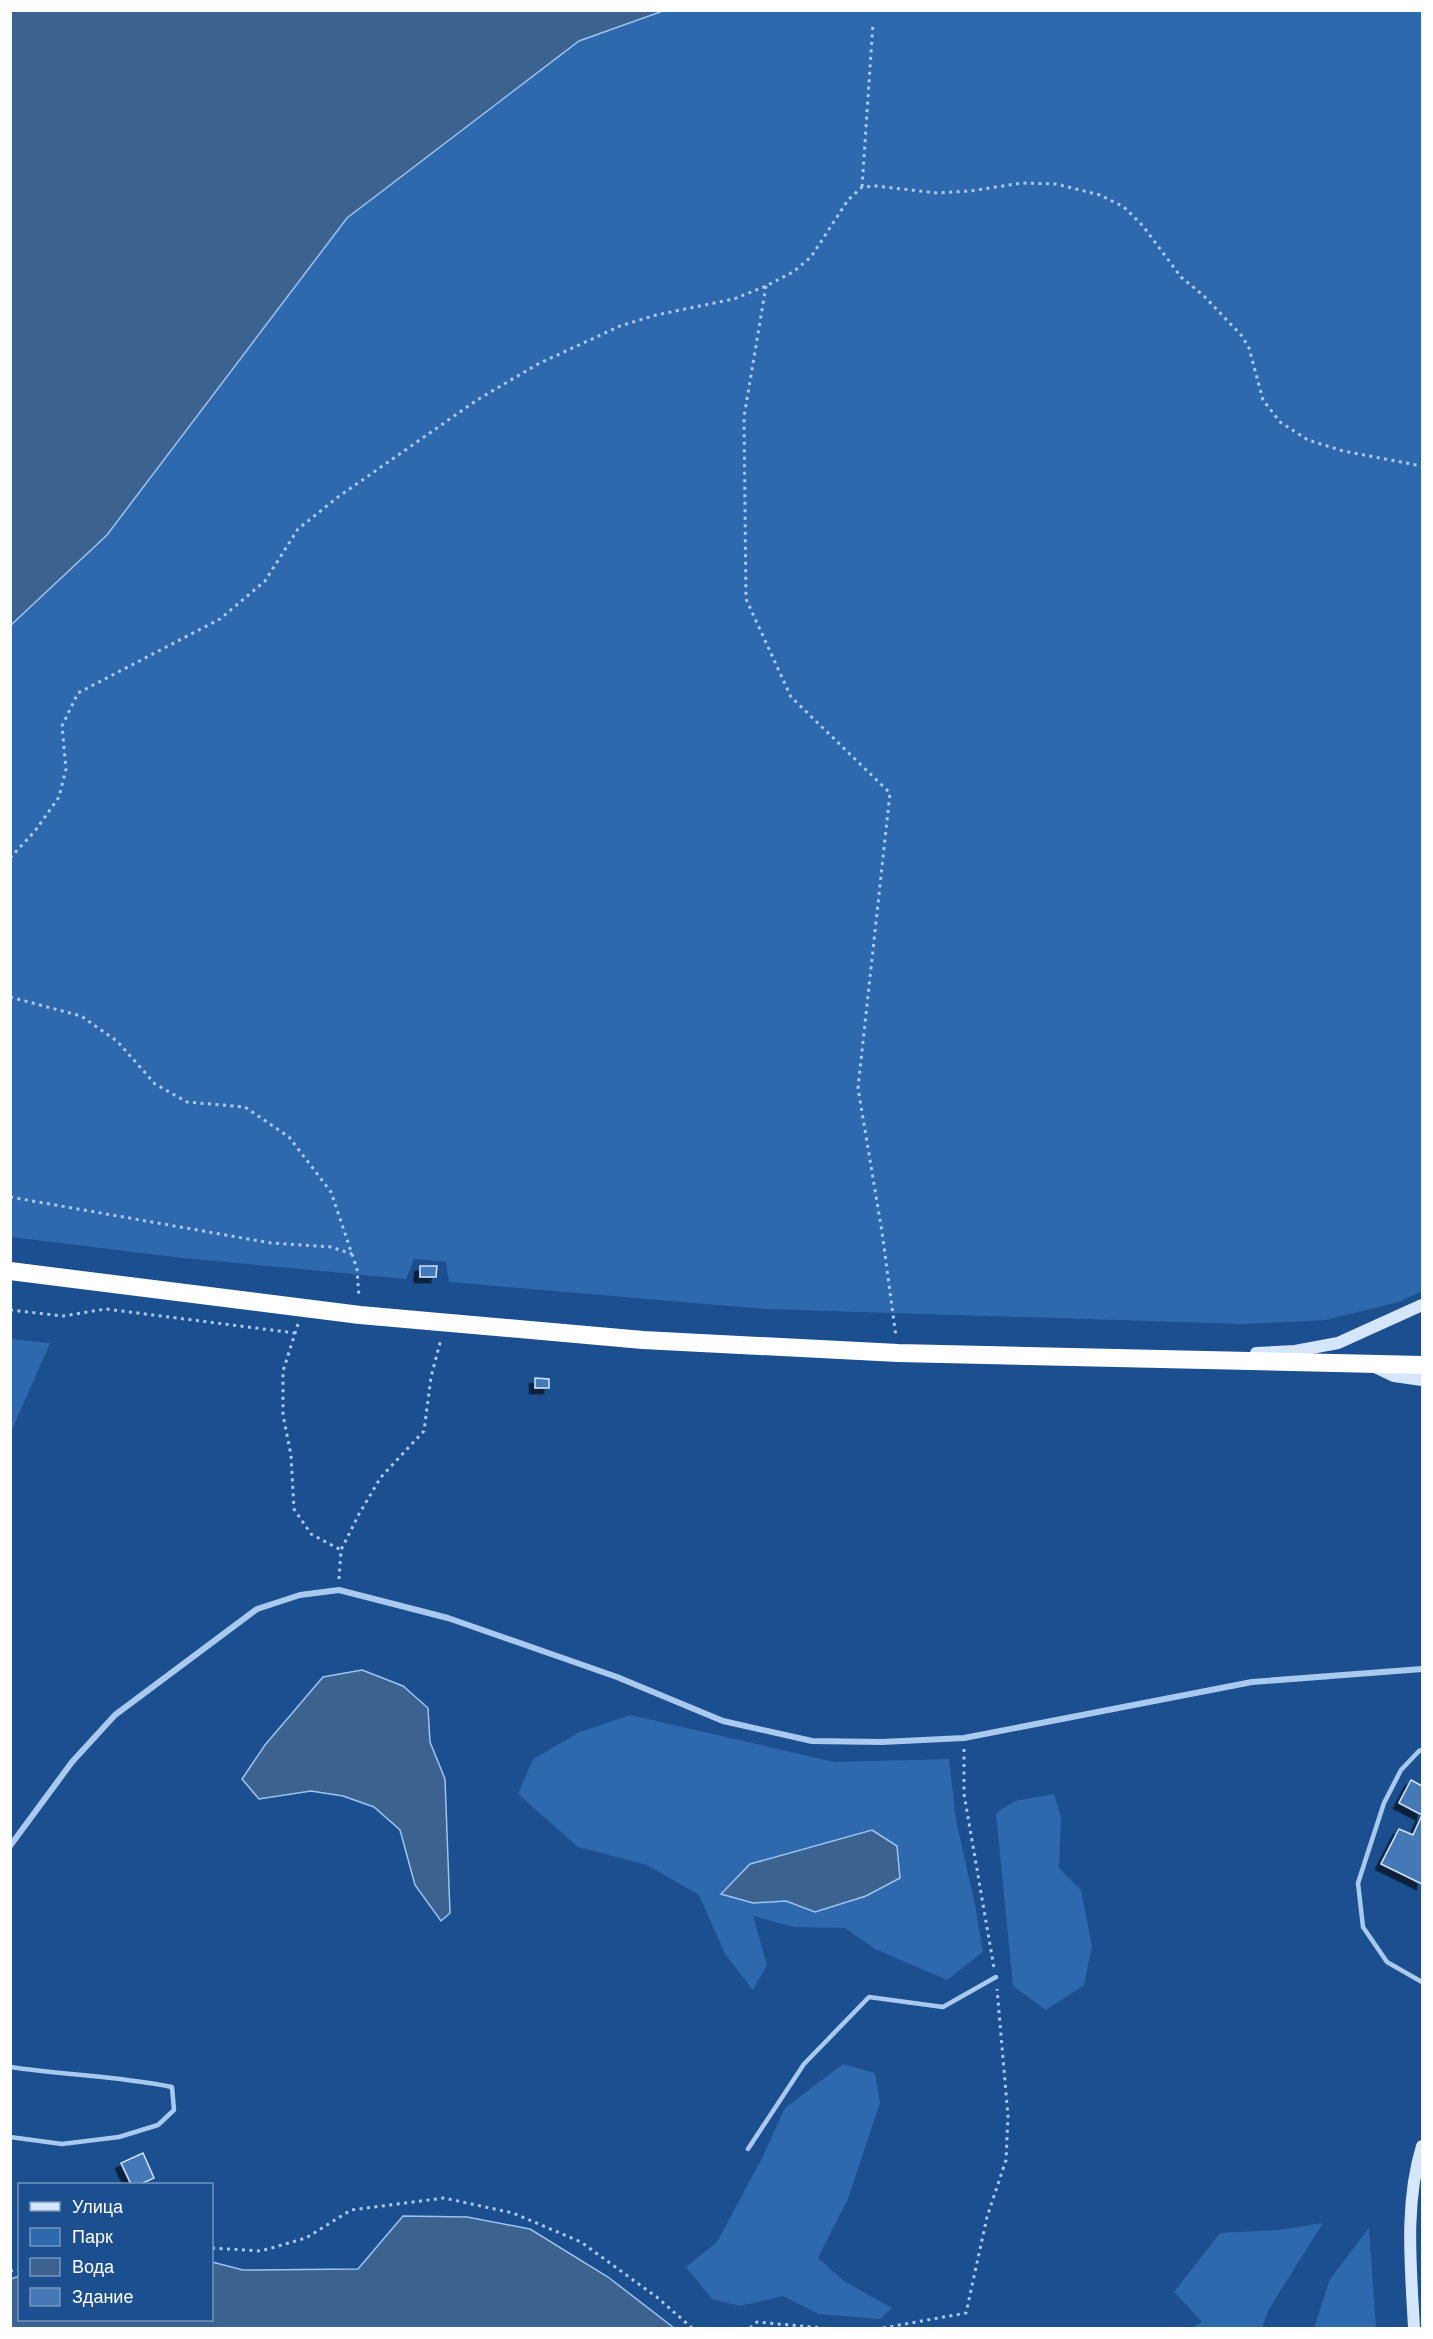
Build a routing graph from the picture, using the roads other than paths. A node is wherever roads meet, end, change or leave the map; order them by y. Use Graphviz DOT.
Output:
graph roads {
  1 [pos="10,1271"];
  2 [pos="1422,1305"];
  3 [pos="1198,1361"];
  4 [pos="1368,1365"];
  5 [pos="1422,1365"];
  6 [pos="1422,1380"];
  7 [pos="1422,1669"];
  8 [pos="1422,1750"];
  9 [pos="10,1846"];
  10 [pos="996,1977"];
  11 [pos="1422,1982"];
  12 [pos="10,2067"];
  13 [pos="10,2137"];
  14 [pos="1422,2146"];
  15 [pos="748,2149"];
  16 [pos="1414,2328"];
  1 -- 3 [label="highway"];
  2 -- 3 [label="main road"];
  3 -- 4 [label="highway"];
  4 -- 5 [label="highway"];
  4 -- 6 [label="main road"];
  7 -- 9 [label="street"];
  8 -- 11 [label="lane"];
  10 -- 15 [label="lane"];
  12 -- 13 [label="lane"];
  14 -- 16 [label="main road"];
}
